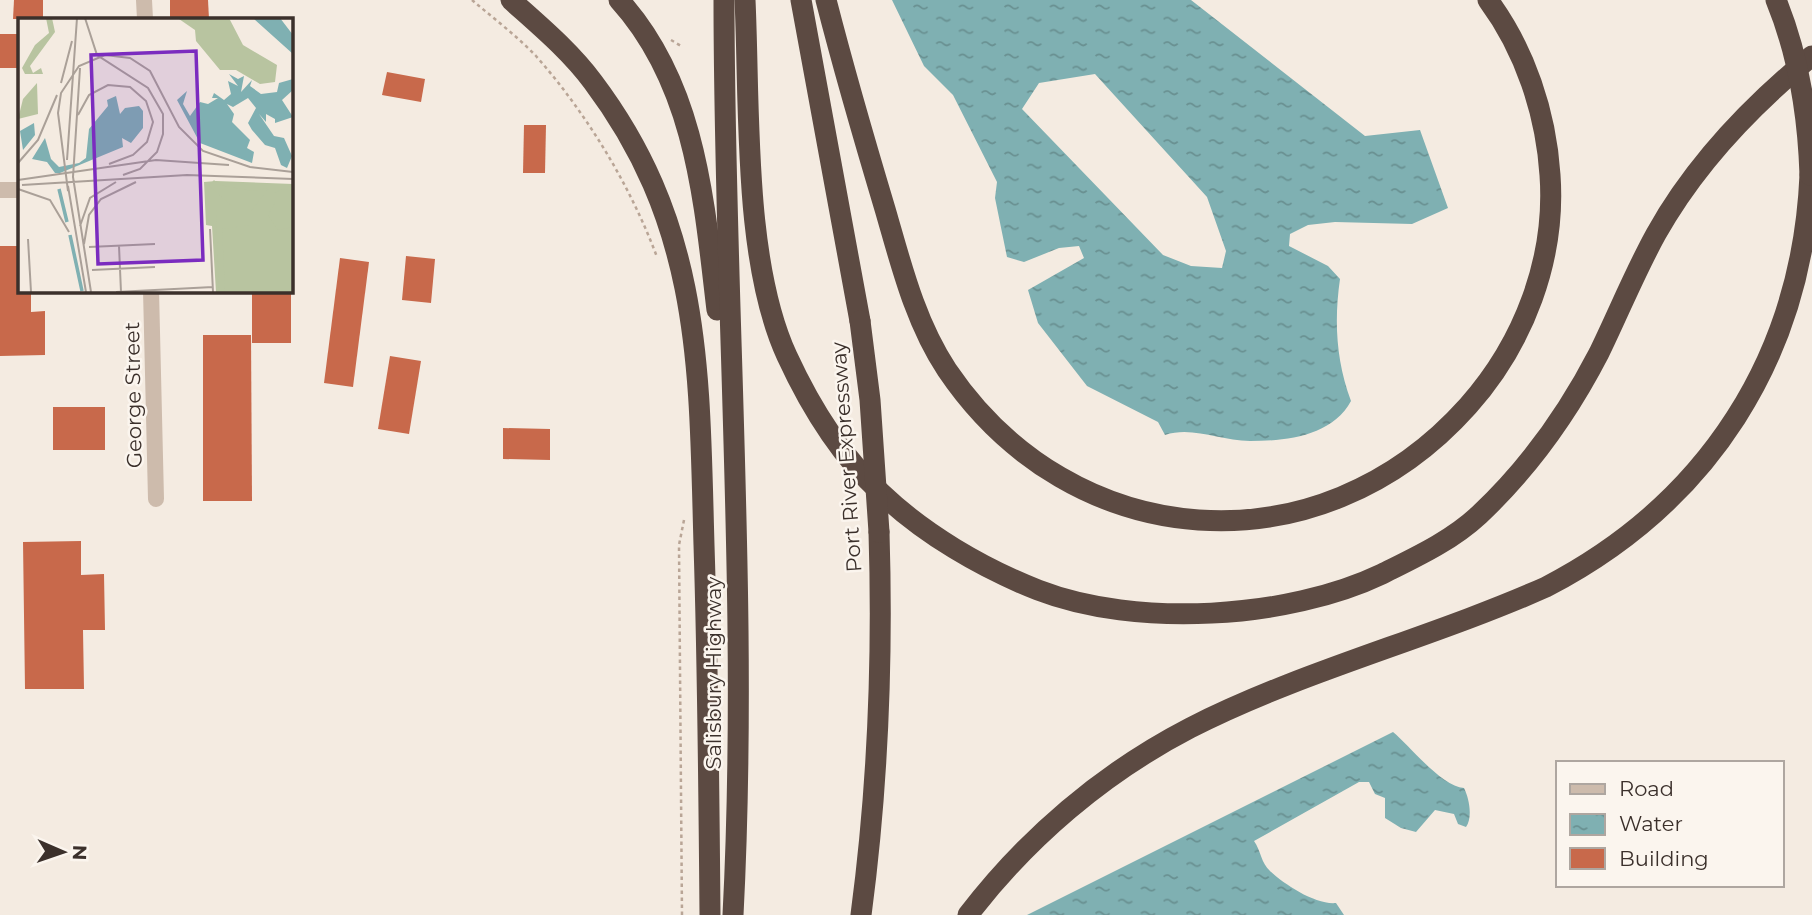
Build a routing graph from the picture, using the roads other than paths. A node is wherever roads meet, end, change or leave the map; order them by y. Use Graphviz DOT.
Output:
graph roads {
  1 [pos="144,0"];
  2 [pos="511,0"];
  3 [pos="619,0"];
  4 [pos="724,0"];
  5 [pos="746,0"];
  6 [pos="801,0"];
  7 [pos="826,0"];
  8 [pos="1488,0"];
  9 [pos="1776,0"];
  10 [pos="145,18"];
  11 [pos="1812,57"];
  12 [pos="1810,175"];
  13 [pos="0,190"];
  14 [pos="18,190"];
  15 [pos="151,292"];
  16 [pos="732,430"];
  17 [pos="156,499"];
  18 [pos="710,915"];
  19 [pos="733,915"];
  20 [pos="861,915"];
  21 [pos="968,915"];
  1 -- 10 [label="street"];
  2 -- 18 [label="highway"];
  3 -- 16 [label="highway"];
  4 -- 16 [label="highway"];
  5 -- 11 [label="highway"];
  6 -- 20 [label="highway, Port River Expressway, bridge"];
  7 -- 8 [label="highway"];
  9 -- 12 [label="highway, bridge"];
  12 -- 21 [label="highway"];
  13 -- 14 [label="street"];
  15 -- 17 [label="street, George Street"];
  16 -- 19 [label="highway, Salisbury Highway"];
}
